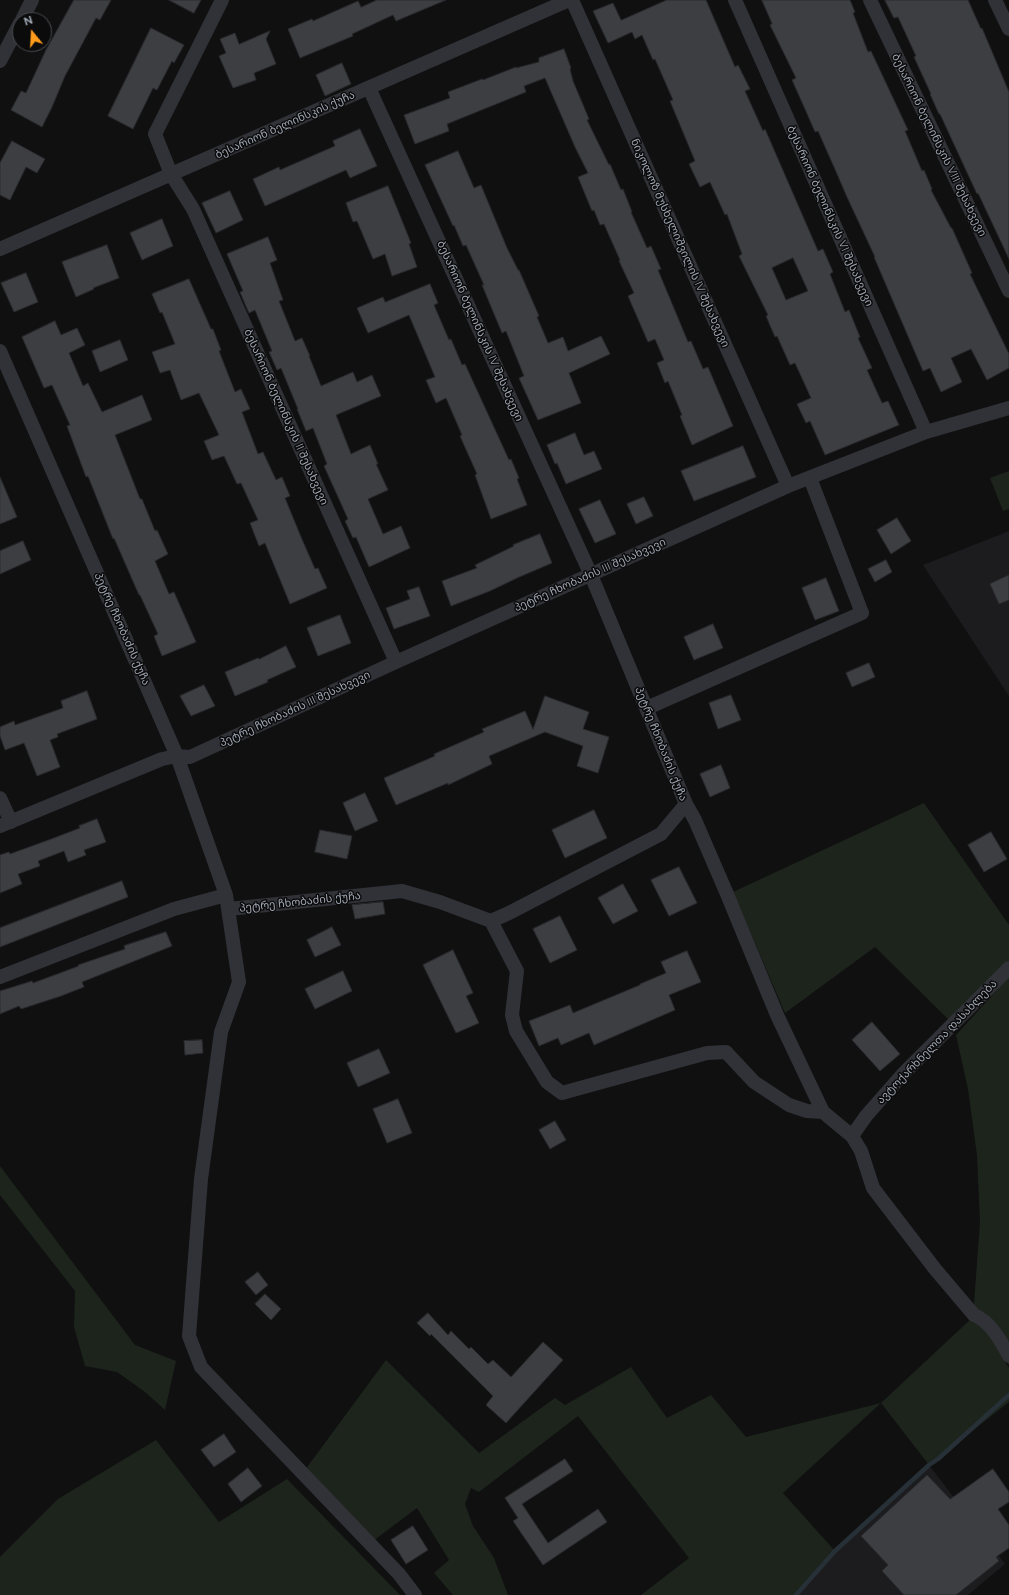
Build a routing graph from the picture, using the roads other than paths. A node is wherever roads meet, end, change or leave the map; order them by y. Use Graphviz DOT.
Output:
graph roads {
  1 [pos="32,0"];
  2 [pos="222,0"];
  3 [pos="570,0"];
  4 [pos="735,0"];
  5 [pos="870,0"];
  6 [pos="995,0"];
  7 [pos="26,12"];
  8 [pos="1009,30"];
  9 [pos="12,38"];
  10 [pos="0,61"];
  11 [pos="369,88"];
  12 [pos="171,174"];
  13 [pos="0,249"];
  14 [pos="1009,291"];
  15 [pos="0,351"];
  16 [pos="1009,408"];
  17 [pos="926,432"];
  18 [pos="810,478"];
  19 [pos="788,486"];
  20 [pos="591,575"];
  21 [pos="396,662"];
  22 [pos="647,708"];
  23 [pos="177,756"];
  24 [pos="0,798"];
  25 [pos="686,804"];
  26 [pos="5,824"];
  27 [pos="226,895"];
  28 [pos="230,909"];
  29 [pos="491,921"];
  30 [pos="1009,968"];
  31 [pos="0,977"];
  32 [pos="823,1112"];
  33 [pos="852,1136"];
  34 [pos="1009,1356"];
  35 [pos="415,1595"];
  1 -- 7 [label="street"];
  2 -- 12 [label="street, ბესარიონ ბელინსკის II შესახვევი"];
  3 -- 11 [label="street, ბესარიონ ბელინსკის ქუჩა"];
  3 -- 19 [label="street, ნიკოლოზ მუსხელიშვილის IV შესახვევი"];
  4 -- 17 [label="street, ბესარიონ ბელინსკის VI შესახვევი"];
  5 -- 14 [label="street, ბესარიონ ბელინსკის VIII შესახვევი"];
  6 -- 8 [label="street"];
  9 -- 10 [label="street"];
  11 -- 12 [label="street, ბესარიონ ბელინსკის ქუჩა"];
  11 -- 20 [label="street, ბესარიონ ბელინსკის IV შესახვევი"];
  12 -- 13 [label="street, ბესარიონ ბელინსკის ქუჩა"];
  12 -- 21 [label="street, ბესარიონ ბელინსკის II შესახვევი"];
  15 -- 23 [label="street, პეტრე ჩხობაძის ქუჩა"];
  16 -- 17 [label="street, პეტრე ჩხობაძის III შესახვევი"];
  17 -- 18 [label="street, პეტრე ჩხობაძის III შესახვევი"];
  18 -- 19 [label="street, პეტრე ჩხობაძის III შესახვევი"];
  18 -- 22 [label="street"];
  19 -- 20 [label="street, პეტრე ჩხობაძის III შესახვევი"];
  20 -- 21 [label="street, პეტრე ჩხობაძის III შესახვევი"];
  20 -- 22 [label="street, პეტრე ჩხობაძის ქუჩა"];
  21 -- 23 [label="street, პეტრე ჩხობაძის III შესახვევი"];
  22 -- 25 [label="street, პეტრე ჩხობაძის ქუჩა"];
  23 -- 26 [label="street, პეტრე ჩხობაძის III შესახვევი"];
  23 -- 27 [label="street, პეტრე ჩხობაძის ქუჩა"];
  24 -- 26 [label="street"];
  25 -- 29 [label="street, პეტრე ჩხობაძის ქუჩა"];
  25 -- 32 [label="street"];
  27 -- 28 [label="street, პეტრე ჩხობაძის ქუჩა"];
  27 -- 31 [label="street"];
  28 -- 29 [label="street, პეტრე ჩხობაძის ქუჩა"];
  28 -- 35 [label="street"];
  29 -- 32 [label="street"];
  30 -- 33 [label="street, ავტოქარხნელთა დასახლება"];
  32 -- 33 [label="street"];
  33 -- 34 [label="street"];
}
